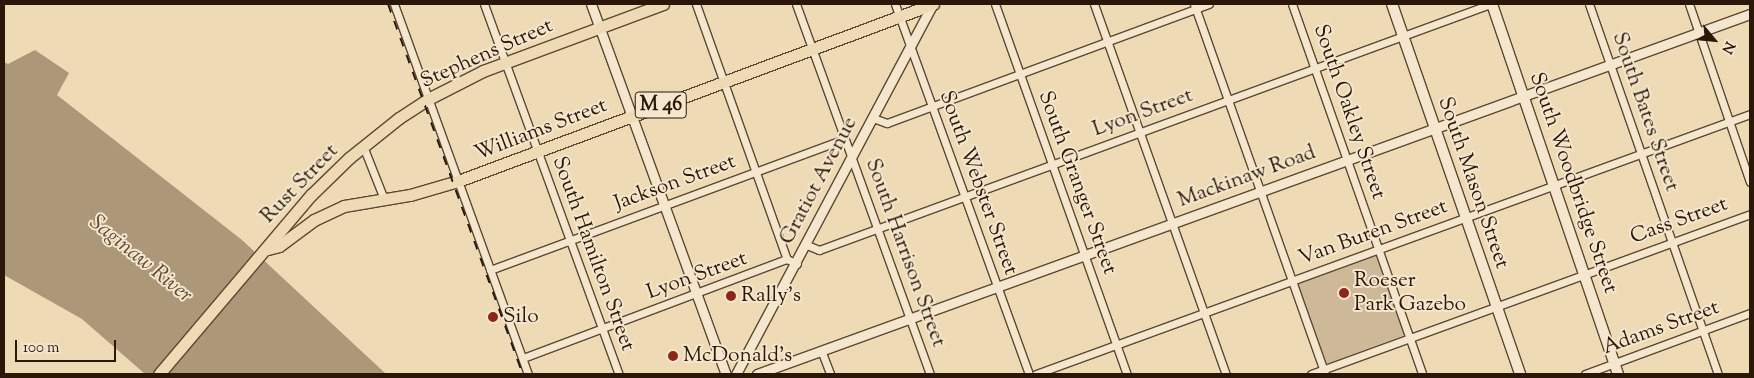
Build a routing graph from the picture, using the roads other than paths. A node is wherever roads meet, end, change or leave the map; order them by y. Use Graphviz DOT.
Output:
graph roads {
  1 [pos="394,4"];
  2 [pos="484,4"];
  3 [pos="591,4"];
  4 [pos="663,4"];
  5 [pos="696,4"];
  6 [pos="796,4"];
  7 [pos="895,4"];
  8 [pos="933,4"];
  9 [pos="995,4"];
  10 [pos="1094,4"];
  11 [pos="1209,4"];
  12 [pos="1292,4"];
  13 [pos="1392,4"];
  14 [pos="1491,4"];
  15 [pos="1590,4"];
  16 [pos="1689,4"];
  17 [pos="1195,6"];
  18 [pos="1750,14"];
  19 [pos="899,16"];
  20 [pos="600,27"];
  21 [pos="1699,33"];
  22 [pos="1403,36"];
  23 [pos="1107,42"];
  24 [pos="911,46"];
  25 [pos="812,49"];
  26 [pos="506,63"];
  27 [pos="1611,64"];
  28 [pos="1315,68"];
  29 [pos="1020,74"];
  30 [pos="724,82"];
  31 [pos="1522,96"];
  32 [pos="428,99"];
  33 [pos="1228,100"];
  34 [pos="932,106"];
  35 [pos="1750,114"];
  36 [pos="632,116"];
  37 [pos="874,118"];
  38 [pos="1730,122"];
  39 [pos="1435,128"];
  40 [pos="1140,132"];
  41 [pos="844,139"];
  42 [pos="363,146"];
  43 [pos="538,151"];
  44 [pos="1642,154"];
  45 [pos="852,158"];
  46 [pos="1347,160"];
  47 [pos="1052,165"];
  48 [pos="757,172"];
  49 [pos="458,181"];
  50 [pos="1750,182"];
  51 [pos="1554,186"];
  52 [pos="1260,191"];
  53 [pos="965,197"];
  54 [pos="384,199"];
  55 [pos="664,206"];
  56 [pos="1750,214"];
  57 [pos="1465,218"];
  58 [pos="1172,223"];
  59 [pos="878,229"];
  60 [pos="569,240"];
  61 [pos="1672,242"];
  62 [pos="807,245"];
  63 [pos="268,249"];
  64 [pos="1379,249"];
  65 [pos="1085,255"];
  66 [pos="787,259"];
  67 [pos="797,264"];
  68 [pos="490,270"];
  69 [pos="1584,274"];
  70 [pos="1291,281"];
  71 [pos="997,286"];
  72 [pos="695,293"];
  73 [pos="1495,306"];
  74 [pos="1204,313"];
  75 [pos="1750,313"];
  76 [pos="910,319"];
  77 [pos="602,330"];
  78 [pos="1703,331"];
  79 [pos="1410,338"];
  80 [pos="1116,345"];
  81 [pos="822,350"];
  82 [pos="523,358"];
  83 [pos="1616,363"];
  84 [pos="1324,372"];
  85 [pos="158,374"];
  86 [pos="528,374"];
  87 [pos="618,374"];
  88 [pos="726,374"];
  89 [pos="736,374"];
  90 [pos="757,374"];
  91 [pos="830,374"];
  92 [pos="930,374"];
  93 [pos="1029,374"];
  94 [pos="1036,374"];
  95 [pos="1127,374"];
  96 [pos="1226,374"];
  97 [pos="1311,374"];
  98 [pos="1422,374"];
  99 [pos="1520,374"];
  100 [pos="1585,374"];
  101 [pos="1618,374"];
  102 [pos="1718,374"];
  1 -- 32 [label="street"];
  2 -- 26 [label="street, South Hamilton Street"];
  3 -- 20 [label="street"];
  4 -- 20 [label="highway, Stephens Street / M 46"];
  5 -- 30 [label="street"];
  6 -- 25 [label="street, South Harrison Street"];
  7 -- 19 [label="street, South Webster Street"];
  8 -- 19 [label="highway, Williams Street / M 46"];
  8 -- 24 [label="street, Gratiot Avenue"];
  9 -- 29 [label="street, South Granger Street"];
  10 -- 23 [label="street"];
  11 -- 17 [label="street"];
  12 -- 28 [label="street, South Oakley Street"];
  13 -- 22 [label="main road, South Mason Street"];
  14 -- 22 [label="street, Lyon Street"];
  14 -- 31 [label="main road, South Woodbridge Street"];
  15 -- 27 [label="street, South Bates Street"];
  16 -- 21 [label="street"];
  17 -- 23 [label="street"];
  17 -- 33 [label="street"];
  18 -- 21 [label="street, Mackinaw Road"];
  19 -- 24 [label="street, South Webster Street"];
  19 -- 25 [label="highway, Williams Street / M 46"];
  20 -- 26 [label="highway, Stephens Street / M 46"];
  20 -- 36 [label="street"];
  21 -- 27 [label="street, Mackinaw Road"];
  21 -- 38 [label="street"];
  22 -- 28 [label="street, Lyon Street"];
  22 -- 39 [label="main road, South Mason Street"];
  23 -- 29 [label="street"];
  23 -- 40 [label="street"];
  24 -- 34 [label="street, South Webster Street"];
  24 -- 37 [label="street, Gratiot Avenue"];
  25 -- 30 [label="highway, Williams Street / M 46"];
  25 -- 41 [label="street, South Harrison Street"];
  26 -- 32 [label="highway, Stephens Street / M 46"];
  26 -- 43 [label="street, South Hamilton Street"];
  27 -- 31 [label="street, Mackinaw Road"];
  27 -- 44 [label="street, South Bates Street"];
  28 -- 33 [label="street, Lyon Street"];
  28 -- 46 [label="street, South Oakley Street"];
  29 -- 34 [label="street"];
  29 -- 47 [label="street, South Granger Street"];
  30 -- 36 [label="highway, Williams Street / M 46"];
  30 -- 48 [label="street"];
  31 -- 39 [label="street, Mackinaw Road"];
  31 -- 51 [label="main road, South Woodbridge Street"];
  32 -- 42 [label="highway, Stephens Street / M 46"];
  32 -- 49 [label="street"];
  33 -- 40 [label="street, Lyon Street"];
  33 -- 52 [label="street"];
  34 -- 37 [label="street"];
  34 -- 53 [label="street, South Webster Street"];
  35 -- 38 [label="street, Van Buren Street"];
  36 -- 43 [label="highway, Williams Street / M 46"];
  36 -- 55 [label="street"];
  37 -- 45 [label="street, Gratiot Avenue"];
  38 -- 44 [label="street, Van Buren Street"];
  38 -- 50 [label="street"];
  39 -- 46 [label="street, Mackinaw Road"];
  39 -- 57 [label="main road, South Mason Street"];
  40 -- 47 [label="street, Lyon Street"];
  40 -- 58 [label="street"];
  41 -- 45 [label="street, South Harrison Street"];
  41 -- 48 [label="street, Jackson Street"];
  42 -- 54 [label="street"];
  42 -- 63 [label="highway, Rust Street / M 46"];
  43 -- 49 [label="highway, Williams Street / M 46"];
  43 -- 60 [label="street, South Hamilton Street"];
  44 -- 51 [label="street, Van Buren Street"];
  44 -- 61 [label="street, South Bates Street"];
  45 -- 59 [label="street, South Harrison Street"];
  45 -- 62 [label="street, Gratiot Avenue"];
  46 -- 52 [label="street, Mackinaw Road"];
  46 -- 64 [label="street, South Oakley Street"];
  47 -- 53 [label="street, Lyon Street"];
  47 -- 65 [label="street, South Granger Street"];
  48 -- 55 [label="street, Jackson Street"];
  48 -- 66 [label="street"];
  49 -- 54 [label="highway, Williams Street / M 46"];
  49 -- 68 [label="street"];
  51 -- 57 [label="street, Van Buren Street"];
  51 -- 69 [label="main road, South Woodbridge Street"];
  52 -- 58 [label="street, Mackinaw Road"];
  52 -- 70 [label="street"];
  53 -- 59 [label="street, Lyon Street"];
  53 -- 71 [label="street, South Webster Street"];
  54 -- 63 [label="highway, Williams Street / M 46"];
  55 -- 60 [label="street, Jackson Street"];
  55 -- 72 [label="street"];
  56 -- 61 [label="street, Cass Street"];
  57 -- 64 [label="street, Van Buren Street"];
  57 -- 73 [label="main road, South Mason Street"];
  58 -- 65 [label="street, Mackinaw Road"];
  58 -- 74 [label="street"];
  59 -- 62 [label="street, Lyon Street"];
  59 -- 76 [label="street, South Harrison Street"];
  60 -- 68 [label="street, Jackson Street"];
  60 -- 77 [label="street, South Hamilton Street"];
  61 -- 69 [label="street, Cass Street"];
  61 -- 78 [label="street, South Bates Street"];
  62 -- 67 [label="street, Gratiot Avenue"];
  63 -- 85 [label="highway, M 46"];
  64 -- 70 [label="street, Van Buren Street"];
  64 -- 79 [label="street, South Oakley Street"];
  65 -- 71 [label="street, Mackinaw Road"];
  65 -- 80 [label="street, South Granger Street"];
  66 -- 67 [label="street"];
  66 -- 72 [label="street, Lyon Street"];
  67 -- 89 [label="street, Gratiot Avenue"];
  68 -- 82 [label="street"];
  69 -- 73 [label="street, Cass Street"];
  69 -- 83 [label="main road, South Woodbridge Street"];
  70 -- 74 [label="street, Van Buren Street"];
  70 -- 84 [label="street"];
  71 -- 76 [label="street, Mackinaw Road"];
  71 -- 93 [label="street, South Webster Street"];
  72 -- 77 [label="street, Lyon Street"];
  72 -- 88 [label="street"];
  73 -- 79 [label="street, Cass Street"];
  73 -- 99 [label="main road, South Mason Street"];
  74 -- 80 [label="street, Van Buren Street"];
  74 -- 96 [label="street"];
  75 -- 78 [label="street, Adams Street"];
  76 -- 81 [label="street, Mackinaw Road"];
  76 -- 92 [label="street, South Harrison Street"];
  77 -- 82 [label="street, Lyon Street"];
  77 -- 87 [label="street, South Hamilton Street"];
  78 -- 83 [label="street, Adams Street"];
  78 -- 102 [label="street, South Bates Street"];
  79 -- 84 [label="street, Cass Street"];
  79 -- 98 [label="street, South Oakley Street"];
  80 -- 94 [label="street, Van Buren Street"];
  80 -- 95 [label="street, South Granger Street"];
  81 -- 90 [label="street, Mackinaw Road"];
  81 -- 91 [label="street"];
  82 -- 86 [label="street"];
  83 -- 100 [label="street, Adams Street"];
  83 -- 101 [label="main road, South Woodbridge Street"];
  84 -- 97 [label="street, Cass Street"];
}
